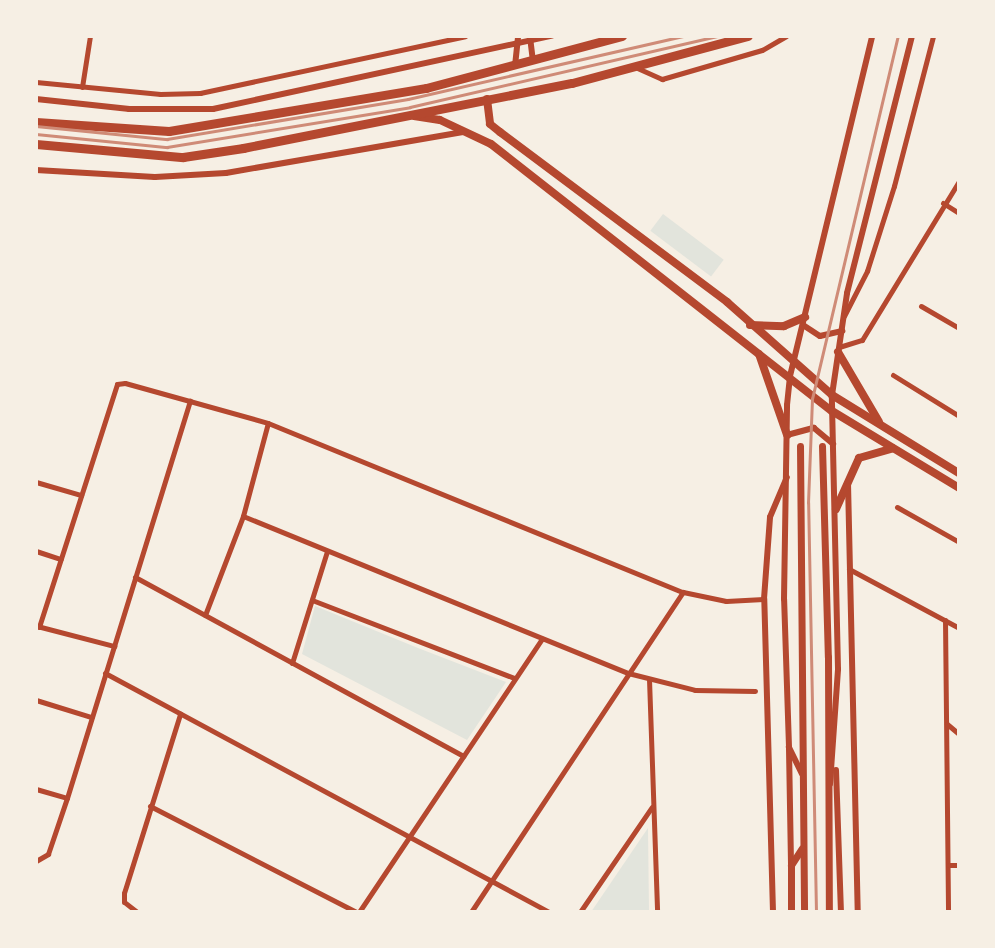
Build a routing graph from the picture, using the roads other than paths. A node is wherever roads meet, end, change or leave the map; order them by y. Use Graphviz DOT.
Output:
graph roads {
  1 [pos="90,36"];
  2 [pos="465,36"];
  3 [pos="552,36"];
  4 [pos="622,36"];
  5 [pos="748,36"];
  6 [pos="786,36"];
  7 [pos="872,36"];
  8 [pos="912,36"];
  9 [pos="933,36"];
  10 [pos="530,38"];
  11 [pos="518,40"];
  12 [pos="533,61"];
  13 [pos="515,66"];
  14 [pos="634,66"];
  15 [pos="36,82"];
  16 [pos="82,87"];
  17 [pos="488,98"];
  18 [pos="36,99"];
  19 [pos="407,115"];
  20 [pos="36,122"];
  21 [pos="465,131"];
  22 [pos="36,144"];
  23 [pos="36,170"];
  24 [pos="959,181"];
  25 [pos="943,203"];
  26 [pos="959,213"];
  27 [pos="921,306"];
  28 [pos="843,318"];
  29 [pos="804,321"];
  30 [pos="750,325"];
  31 [pos="959,328"];
  32 [pos="842,331"];
  33 [pos="839,350"];
  34 [pos="759,353"];
  35 [pos="795,358"];
  36 [pos="893,375"];
  37 [pos="790,376"];
  38 [pos="832,395"];
  39 [pos="190,401"];
  40 [pos="832,411"];
  41 [pos="959,416"];
  42 [pos="268,423"];
  43 [pos="885,429"];
  44 [pos="787,435"];
  45 [pos="834,445"];
  46 [pos="800,446"];
  47 [pos="822,446"];
  48 [pos="893,448"];
  49 [pos="959,473"];
  50 [pos="788,476"];
  51 [pos="848,476"];
  52 [pos="36,482"];
  53 [pos="959,488"];
  54 [pos="81,495"];
  55 [pos="897,507"];
  56 [pos="836,509"];
  57 [pos="242,516"];
  58 [pos="959,542"];
  59 [pos="36,551"];
  60 [pos="327,551"];
  61 [pos="61,560"];
  62 [pos="850,569"];
  63 [pos="135,577"];
  64 [pos="683,592"];
  65 [pos="762,599"];
  66 [pos="312,600"];
  67 [pos="205,616"];
  68 [pos="945,620"];
  69 [pos="38,627"];
  70 [pos="959,628"];
  71 [pos="542,639"];
  72 [pos="114,646"];
  73 [pos="292,663"];
  74 [pos="838,669"];
  75 [pos="851,670"];
  76 [pos="105,673"];
  77 [pos="628,673"];
  78 [pos="514,678"];
  79 [pos="648,679"];
  80 [pos="755,691"];
  81 [pos="36,700"];
  82 [pos="180,714"];
  83 [pos="92,717"];
  84 [pos="947,724"];
  85 [pos="959,734"];
  86 [pos="789,747"];
  87 [pos="463,756"];
  88 [pos="835,756"];
  89 [pos="803,776"];
  90 [pos="36,789"];
  91 [pos="67,798"];
  92 [pos="827,800"];
  93 [pos="150,806"];
  94 [pos="652,807"];
  95 [pos="410,837"];
  96 [pos="803,848"];
  97 [pos="36,861"];
  98 [pos="791,865"];
  99 [pos="948,865"];
  100 [pos="959,865"];
  101 [pos="491,880"];
  102 [pos="828,896"];
  103 [pos="137,912"];
  104 [pos="358,912"];
  105 [pos="471,912"];
  106 [pos="549,912"];
  107 [pos="580,912"];
  108 [pos="657,912"];
  109 [pos="772,912"];
  110 [pos="791,912"];
  111 [pos="804,912"];
  112 [pos="829,912"];
  113 [pos="833,912"];
  114 [pos="840,912"];
  115 [pos="858,912"];
  116 [pos="948,912"];
  1 -- 16 [label="street"];
  2 -- 16 [label="street"];
  3 -- 10 [label="street"];
  4 -- 12 [label="highway"];
  5 -- 14 [label="highway"];
  6 -- 14 [label="street"];
  7 -- 29 [label="street"];
  8 -- 28 [label="street"];
  9 -- 28 [label="street"];
  10 -- 11 [label="street"];
  10 -- 12 [label="street"];
  11 -- 13 [label="street"];
  11 -- 18 [label="street"];
  12 -- 13 [label="highway"];
  13 -- 20 [label="highway"];
  14 -- 17 [label="highway"];
  15 -- 16 [label="street"];
  17 -- 19 [label="highway"];
  17 -- 30 [label="main road"];
  19 -- 21 [label="main road"];
  19 -- 22 [label="highway"];
  21 -- 23 [label="street"];
  21 -- 34 [label="main road"];
  24 -- 25 [label="street"];
  25 -- 26 [label="street"];
  25 -- 33 [label="street"];
  27 -- 31 [label="street"];
  28 -- 32 [label="street"];
  29 -- 30 [label="main road"];
  29 -- 32 [label="street"];
  29 -- 35 [label="street"];
  30 -- 35 [label="main road"];
  32 -- 33 [label="street"];
  33 -- 38 [label="street"];
  33 -- 43 [label="main road"];
  34 -- 37 [label="main road"];
  34 -- 44 [label="main road"];
  35 -- 37 [label="street"];
  35 -- 38 [label="main road"];
  36 -- 41 [label="street"];
  37 -- 40 [label="main road"];
  37 -- 44 [label="street"];
  38 -- 40 [label="street"];
  38 -- 43 [label="main road"];
  39 -- 42 [label="street"];
  39 -- 54 [label="street"];
  39 -- 63 [label="street"];
  40 -- 45 [label="street"];
  40 -- 48 [label="main road"];
  42 -- 57 [label="street"];
  42 -- 64 [label="street"];
  43 -- 49 [label="main road"];
  44 -- 45 [label="street"];
  44 -- 50 [label="street"];
  45 -- 56 [label="street"];
  46 -- 89 [label="main road"];
  47 -- 92 [label="main road"];
  48 -- 51 [label="main road"];
  48 -- 53 [label="main road"];
  50 -- 65 [label="street"];
  50 -- 86 [label="street"];
  51 -- 56 [label="main road"];
  51 -- 62 [label="street"];
  52 -- 54 [label="street"];
  54 -- 61 [label="street"];
  55 -- 58 [label="street"];
  56 -- 74 [label="street"];
  57 -- 60 [label="street"];
  57 -- 67 [label="street"];
  59 -- 61 [label="street"];
  60 -- 66 [label="street"];
  60 -- 71 [label="street"];
  61 -- 69 [label="street"];
  62 -- 68 [label="street"];
  62 -- 75 [label="street"];
  63 -- 67 [label="street"];
  63 -- 72 [label="street"];
  64 -- 65 [label="street"];
  64 -- 77 [label="street"];
  65 -- 109 [label="street"];
  66 -- 73 [label="street"];
  66 -- 78 [label="street"];
  67 -- 73 [label="street"];
  68 -- 70 [label="street"];
  68 -- 84 [label="street"];
  69 -- 72 [label="street"];
  71 -- 77 [label="street"];
  71 -- 78 [label="street"];
  72 -- 76 [label="street"];
  73 -- 87 [label="street"];
  74 -- 75 [label="street"];
  74 -- 88 [label="street"];
  75 -- 115 [label="street"];
  76 -- 82 [label="street"];
  76 -- 83 [label="street"];
  77 -- 79 [label="street"];
  77 -- 101 [label="street"];
  78 -- 87 [label="street"];
  79 -- 80 [label="street"];
  79 -- 94 [label="street"];
  81 -- 83 [label="street"];
  82 -- 93 [label="street"];
  82 -- 95 [label="street"];
  83 -- 91 [label="street"];
  84 -- 85 [label="street"];
  84 -- 99 [label="street"];
  86 -- 89 [label="street"];
  86 -- 98 [label="street"];
  87 -- 95 [label="street"];
  88 -- 92 [label="street"];
  88 -- 114 [label="street"];
  89 -- 96 [label="main road"];
  90 -- 91 [label="street"];
  91 -- 97 [label="street"];
  92 -- 102 [label="main road"];
  93 -- 103 [label="street"];
  93 -- 104 [label="street"];
  94 -- 107 [label="street"];
  94 -- 108 [label="street"];
  95 -- 101 [label="street"];
  95 -- 104 [label="street"];
  96 -- 98 [label="main road"];
  96 -- 111 [label="main road"];
  98 -- 110 [label="main road"];
  99 -- 100 [label="street"];
  99 -- 116 [label="street"];
  101 -- 105 [label="street"];
  101 -- 106 [label="street"];
  102 -- 112 [label="main road"];
  102 -- 113 [label="main road"];
}
